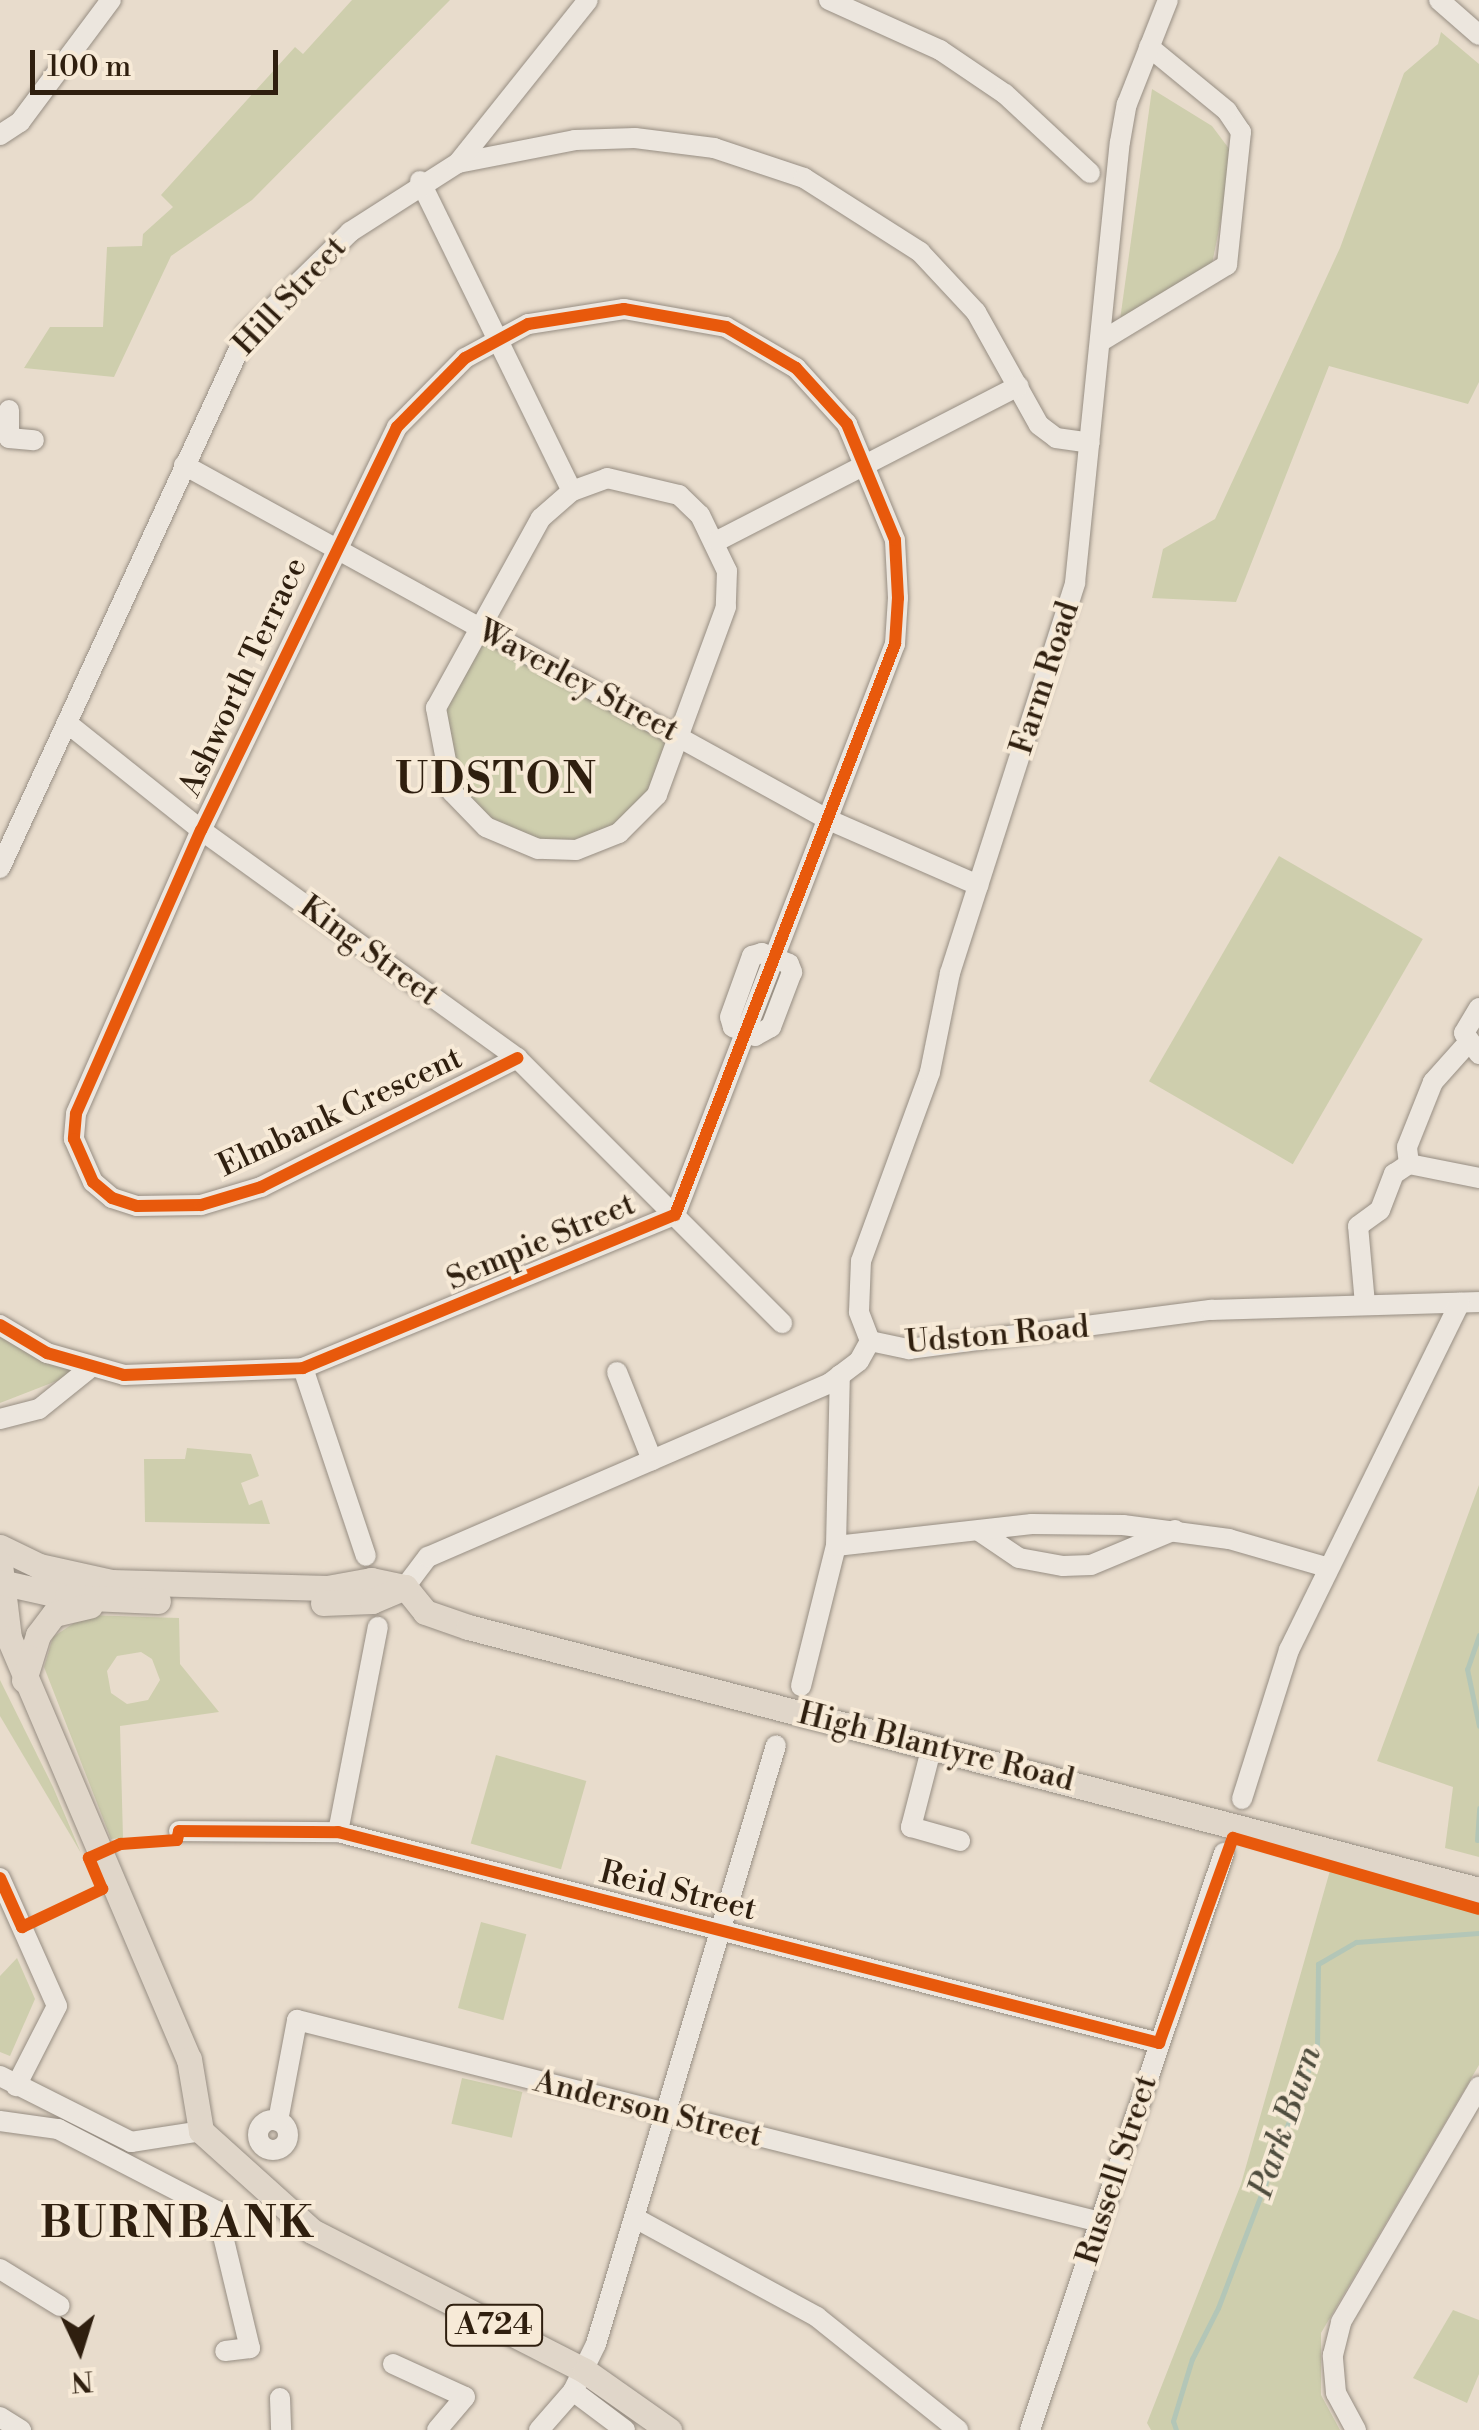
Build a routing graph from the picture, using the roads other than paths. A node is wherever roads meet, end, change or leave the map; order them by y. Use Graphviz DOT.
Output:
graph roads {
  1 [pos="588,0"];
  2 [pos="829,0"];
  3 [pos="1168,0"];
  4 [pos="1439,0"];
  5 [pos="856,4"];
  6 [pos="97,5"];
  7 [pos="1479,35"];
  8 [pos="1149,47"];
  9 [pos="0,134"];
  10 [pos="458,163"];
  11 [pos="1090,173"];
  12 [pos="420,181"];
  13 [pos="497,338"];
  14 [pos="1103,340"];
  15 [pos="1018,386"];
  16 [pos="9,410"];
  17 [pos="4,438"];
  18 [pos="34,440"];
  19 [pos="1090,444"];
  20 [pos="866,459"];
  21 [pos="184,464"];
  22 [pos="572,491"];
  23 [pos="717,541"];
  24 [pos="335,547"];
  25 [pos="476,626"];
  26 [pos="67,723"];
  27 [pos="683,736"];
  28 [pos="829,820"];
  29 [pos="201,830"];
  30 [pos="0,868"];
  31 [pos="978,885"];
  32 [pos="1479,1008"];
  33 [pos="1473,1049"];
  34 [pos="517,1058"];
  35 [pos="1409,1164"];
  36 [pos="1479,1178"];
  37 [pos="675,1215"];
  38 [pos="1470,1303"];
  39 [pos="1365,1304"];
  40 [pos="782,1323"];
  41 [pos="0,1324"];
  42 [pos="870,1341"];
  43 [pos="90,1368"];
  44 [pos="303,1368"];
  45 [pos="617,1372"];
  46 [pos="840,1375"];
  47 [pos="0,1419"];
  48 [pos="652,1460"];
  49 [pos="1177,1529"];
  50 [pos="978,1531"];
  51 [pos="836,1546"];
  52 [pos="0,1547"];
  53 [pos="366,1556"];
  54 [pos="39,1566"];
  55 [pos="1326,1567"];
  56 [pos="1,1577"];
  57 [pos="405,1587"];
  58 [pos="134,1602"];
  59 [pos="378,1627"];
  60 [pos="0,1652"];
  61 [pos="24,1680"];
  62 [pos="801,1686"];
  63 [pos="776,1745"];
  64 [pos="932,1746"];
  65 [pos="1242,1798"];
  66 [pos="179,1831"];
  67 [pos="338,1832"];
  68 [pos="960,1842"];
  69 [pos="1224,1853"];
  70 [pos="0,1878"];
  71 [pos="1479,1890"];
  72 [pos="722,1931"];
  73 [pos="1159,2042"];
  74 [pos="6,2085"];
  75 [pos="1479,2086"];
  76 [pos="666,2114"];
  77 [pos="0,2121"];
  78 [pos="278,2121"];
  79 [pos="202,2130"];
  80 [pos="634,2218"];
  81 [pos="1100,2222"];
  82 [pos="0,2270"];
  83 [pos="60,2306"];
  84 [pos="225,2351"];
  85 [pos="393,2364"];
  86 [pos="579,2381"];
  87 [pos="280,2398"];
  88 [pos="0,2417"];
  89 [pos="22,2430"];
  90 [pos="281,2430"];
  91 [pos="438,2430"];
  92 [pos="540,2430"];
  93 [pos="625,2430"];
  94 [pos="670,2430"];
  95 [pos="958,2430"];
  96 [pos="1030,2430"];
  97 [pos="1356,2430"];
  1 -- 10 [label="street, Hill Street"];
  2 -- 5 [label="street"];
  3 -- 8 [label="street, Farm Road"];
  4 -- 7 [label="street"];
  5 -- 11 [label="street"];
  6 -- 9 [label="street"];
  8 -- 14 [label="street, Farm Road"];
  8 -- 14 [label="street"];
  10 -- 12 [label="street, Hill Street"];
  10 -- 15 [label="street"];
  12 -- 13 [label="street"];
  12 -- 21 [label="street, Hill Street"];
  13 -- 20 [label="street, Ashworth Terrace"];
  13 -- 22 [label="street"];
  13 -- 24 [label="street, Ashworth Terrace"];
  14 -- 19 [label="street, Farm Road"];
  15 -- 19 [label="street"];
  15 -- 20 [label="street"];
  16 -- 17 [label="street"];
  17 -- 18 [label="street"];
  19 -- 31 [label="street, Farm Road"];
  20 -- 23 [label="street"];
  20 -- 28 [label="street, Sempie Street"];
  21 -- 24 [label="street, Waverley Street"];
  21 -- 26 [label="street, Hill Street"];
  22 -- 23 [label="street"];
  22 -- 25 [label="street"];
  23 -- 27 [label="street"];
  24 -- 25 [label="street, Waverley Street"];
  24 -- 29 [label="street, Ashworth Terrace"];
  25 -- 27 [label="street, Waverley Street"];
  25 -- 27 [label="street"];
  26 -- 29 [label="street, King Street"];
  26 -- 30 [label="street, Hill Street"];
  27 -- 28 [label="street, Waverley Street"];
  28 -- 31 [label="street, Waverley Street"];
  28 -- 37 [label="street, Sempie Street"];
  29 -- 34 [label="street, King Street"];
  29 -- 34 [label="street, Elmbank Crescent"];
  31 -- 42 [label="street, Farm Road"];
  32 -- 33 [label="street"];
  33 -- 35 [label="street"];
  34 -- 37 [label="street, King Street"];
  35 -- 36 [label="street"];
  35 -- 39 [label="street"];
  37 -- 40 [label="street, King Street"];
  37 -- 44 [label="street, Sempie Street"];
  38 -- 39 [label="street, Udston Road"];
  38 -- 55 [label="street"];
  39 -- 42 [label="street, Udston Road"];
  41 -- 43 [label="street, Sempie Street"];
  42 -- 46 [label="street, Udston Road"];
  43 -- 44 [label="street, Sempie Street"];
  43 -- 47 [label="street"];
  44 -- 53 [label="street"];
  45 -- 48 [label="street"];
  46 -- 48 [label="street, Udston Road"];
  46 -- 51 [label="street"];
  48 -- 57 [label="street, Udston Road"];
  49 -- 50 [label="street"];
  49 -- 50 [label="street"];
  49 -- 55 [label="street"];
  50 -- 51 [label="street"];
  51 -- 62 [label="street"];
  52 -- 54 [label="main road"];
  54 -- 56 [label="main road"];
  54 -- 57 [label="main road"];
  55 -- 65 [label="street"];
  56 -- 58 [label="main road"];
  56 -- 61 [label="main road"];
  57 -- 58 [label="main road"];
  57 -- 64 [label="main road, High Blantyre Road"];
  58 -- 61 [label="main road"];
  59 -- 67 [label="street"];
  60 -- 61 [label="main road"];
  61 -- 79 [label="main road"];
  63 -- 72 [label="street"];
  64 -- 68 [label="street"];
  64 -- 71 [label="main road, High Blantyre Road"];
  66 -- 67 [label="street, Reid Street"];
  67 -- 72 [label="street, Reid Street"];
  69 -- 73 [label="street, Russell Street"];
  70 -- 74 [label="street"];
  72 -- 73 [label="street, Reid Street"];
  72 -- 76 [label="street"];
  73 -- 81 [label="street, Russell Street"];
  74 -- 79 [label="street"];
  75 -- 97 [label="street"];
  76 -- 78 [label="street, Anderson Street"];
  76 -- 80 [label="street"];
  76 -- 81 [label="street, Anderson Street"];
  77 -- 84 [label="street"];
  79 -- 86 [label="main road, A724"];
  80 -- 86 [label="street"];
  80 -- 95 [label="street"];
  81 -- 96 [label="street, Russell Street"];
  82 -- 83 [label="street"];
  85 -- 91 [label="street"];
  86 -- 92 [label="street"];
  86 -- 93 [label="street"];
  86 -- 94 [label="main road, A724"];
  87 -- 90 [label="street"];
  88 -- 89 [label="street"];
}
